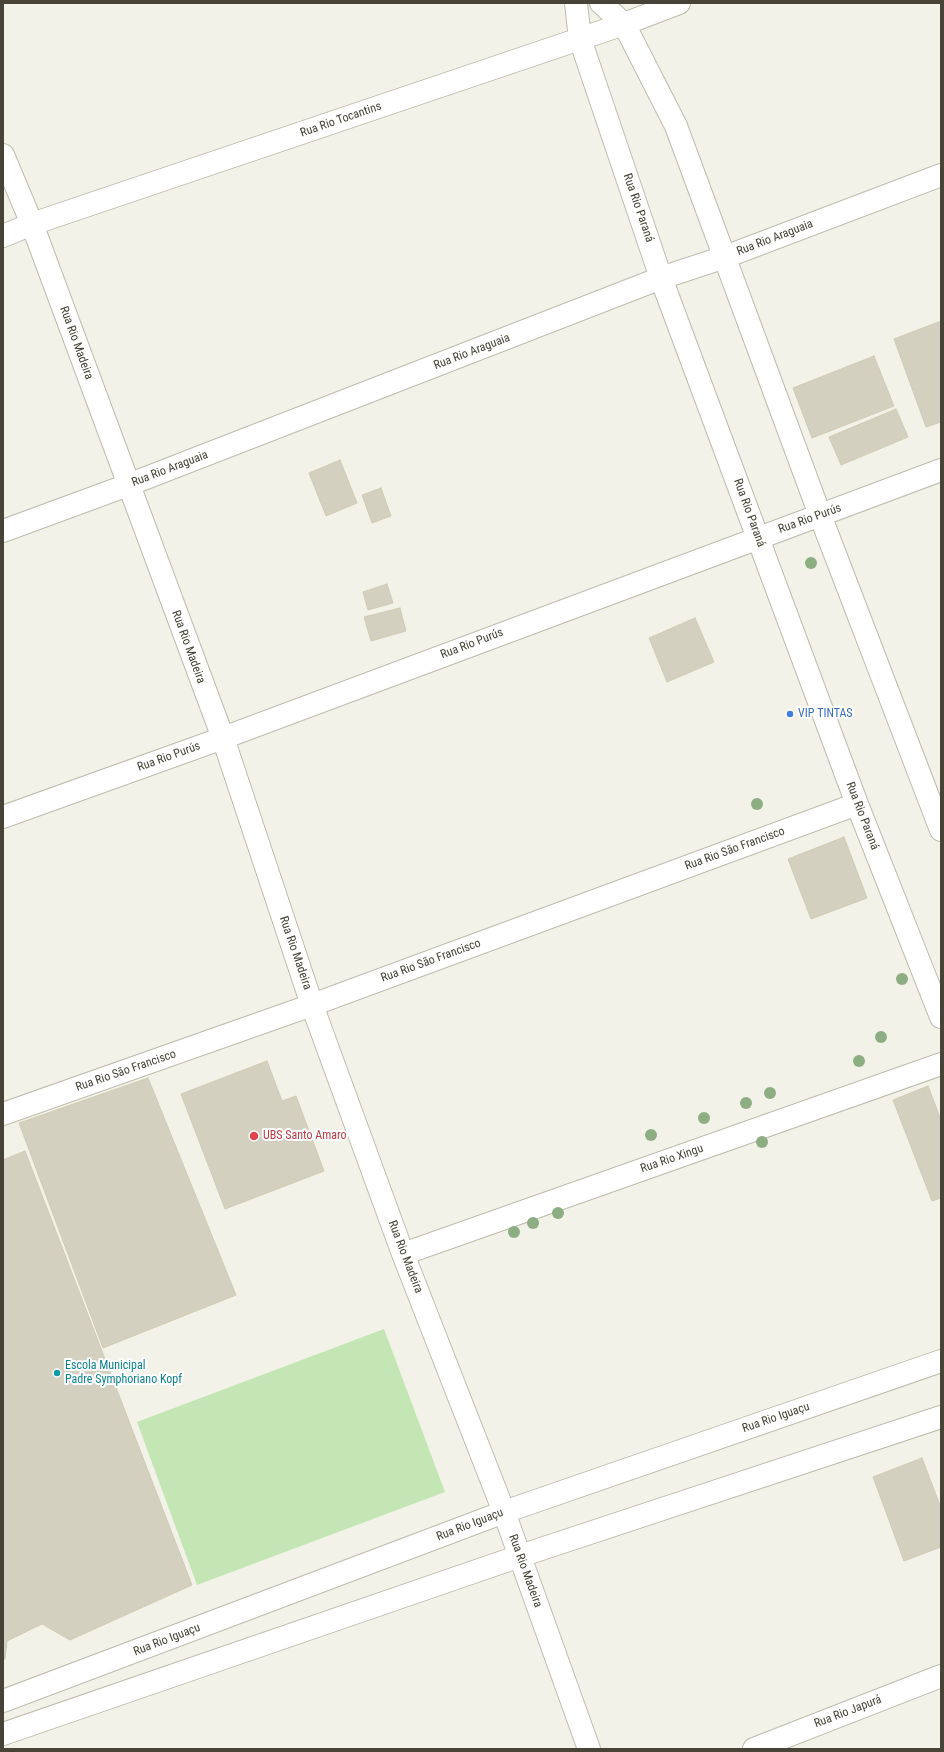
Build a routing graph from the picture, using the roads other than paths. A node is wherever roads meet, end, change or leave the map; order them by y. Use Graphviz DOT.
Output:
graph roads {
  1 [pos="576,3"];
  2 [pos="600,3"];
  3 [pos="679,3"];
  4 [pos="624,24"];
  5 [pos="580,39"];
  6 [pos="3,155"];
  7 [pos="941,175"];
  8 [pos="32,224"];
  9 [pos="3,236"];
  10 [pos="725,257"];
  11 [pos="661,278"];
  12 [pos="941,470"];
  13 [pos="128,486"];
  14 [pos="820,515"];
  15 [pos="3,531"];
  16 [pos="758,537"];
  17 [pos="222,738"];
  18 [pos="856,804"];
  19 [pos="3,817"];
  20 [pos="941,830"];
  21 [pos="312,1005"];
  22 [pos="941,1016"];
  23 [pos="941,1064"];
  24 [pos="3,1114"];
  25 [pos="403,1254"];
  26 [pos="941,1361"];
  27 [pos="941,1417"];
  28 [pos="504,1512"];
  29 [pos="520,1556"];
  30 [pos="941,1676"];
  31 [pos="3,1701"];
  32 [pos="3,1734"];
  33 [pos="589,1749"];
  34 [pos="754,1749"];
  1 -- 5 [label="street, Rua Rio Paraná"];
  2 -- 4 [label="street"];
  3 -- 4 [label="street, Rua Rio Tocantins"];
  4 -- 5 [label="street, Rua Rio Tocantins"];
  4 -- 10 [label="street"];
  5 -- 8 [label="street, Rua Rio Tocantins"];
  5 -- 11 [label="street, Rua Rio Paraná"];
  6 -- 8 [label="street, Rua Rio Madeira"];
  7 -- 10 [label="street, Rua Rio Araguaia"];
  8 -- 9 [label="street, Rua Rio Tocantins"];
  8 -- 13 [label="street, Rua Rio Madeira"];
  10 -- 11 [label="street, Rua Rio Araguaia"];
  10 -- 14 [label="street"];
  11 -- 13 [label="street, Rua Rio Araguaia"];
  11 -- 16 [label="street, Rua Rio Paraná"];
  12 -- 14 [label="street, Rua Rio Purús"];
  13 -- 15 [label="street, Rua Rio Araguaia"];
  13 -- 17 [label="street, Rua Rio Madeira"];
  14 -- 16 [label="street, Rua Rio Purús"];
  14 -- 20 [label="street"];
  16 -- 17 [label="street, Rua Rio Purús"];
  16 -- 18 [label="street, Rua Rio Paraná"];
  17 -- 19 [label="street, Rua Rio Purús"];
  17 -- 21 [label="street, Rua Rio Madeira"];
  18 -- 21 [label="street, Rua Rio São Francisco"];
  18 -- 22 [label="street, Rua Rio Paraná"];
  21 -- 24 [label="street, Rua Rio São Francisco"];
  21 -- 25 [label="street, Rua Rio Madeira"];
  23 -- 25 [label="street, Rua Rio Xingu"];
  25 -- 28 [label="street, Rua Rio Madeira"];
  26 -- 28 [label="street, Rua Rio Iguaçu"];
  27 -- 29 [label="street"];
  28 -- 29 [label="street, Rua Rio Madeira"];
  28 -- 31 [label="street, Rua Rio Iguaçu"];
  29 -- 32 [label="street"];
  29 -- 33 [label="street, Rua Rio Madeira"];
  30 -- 34 [label="street, Rua Rio Japurá"];
}
